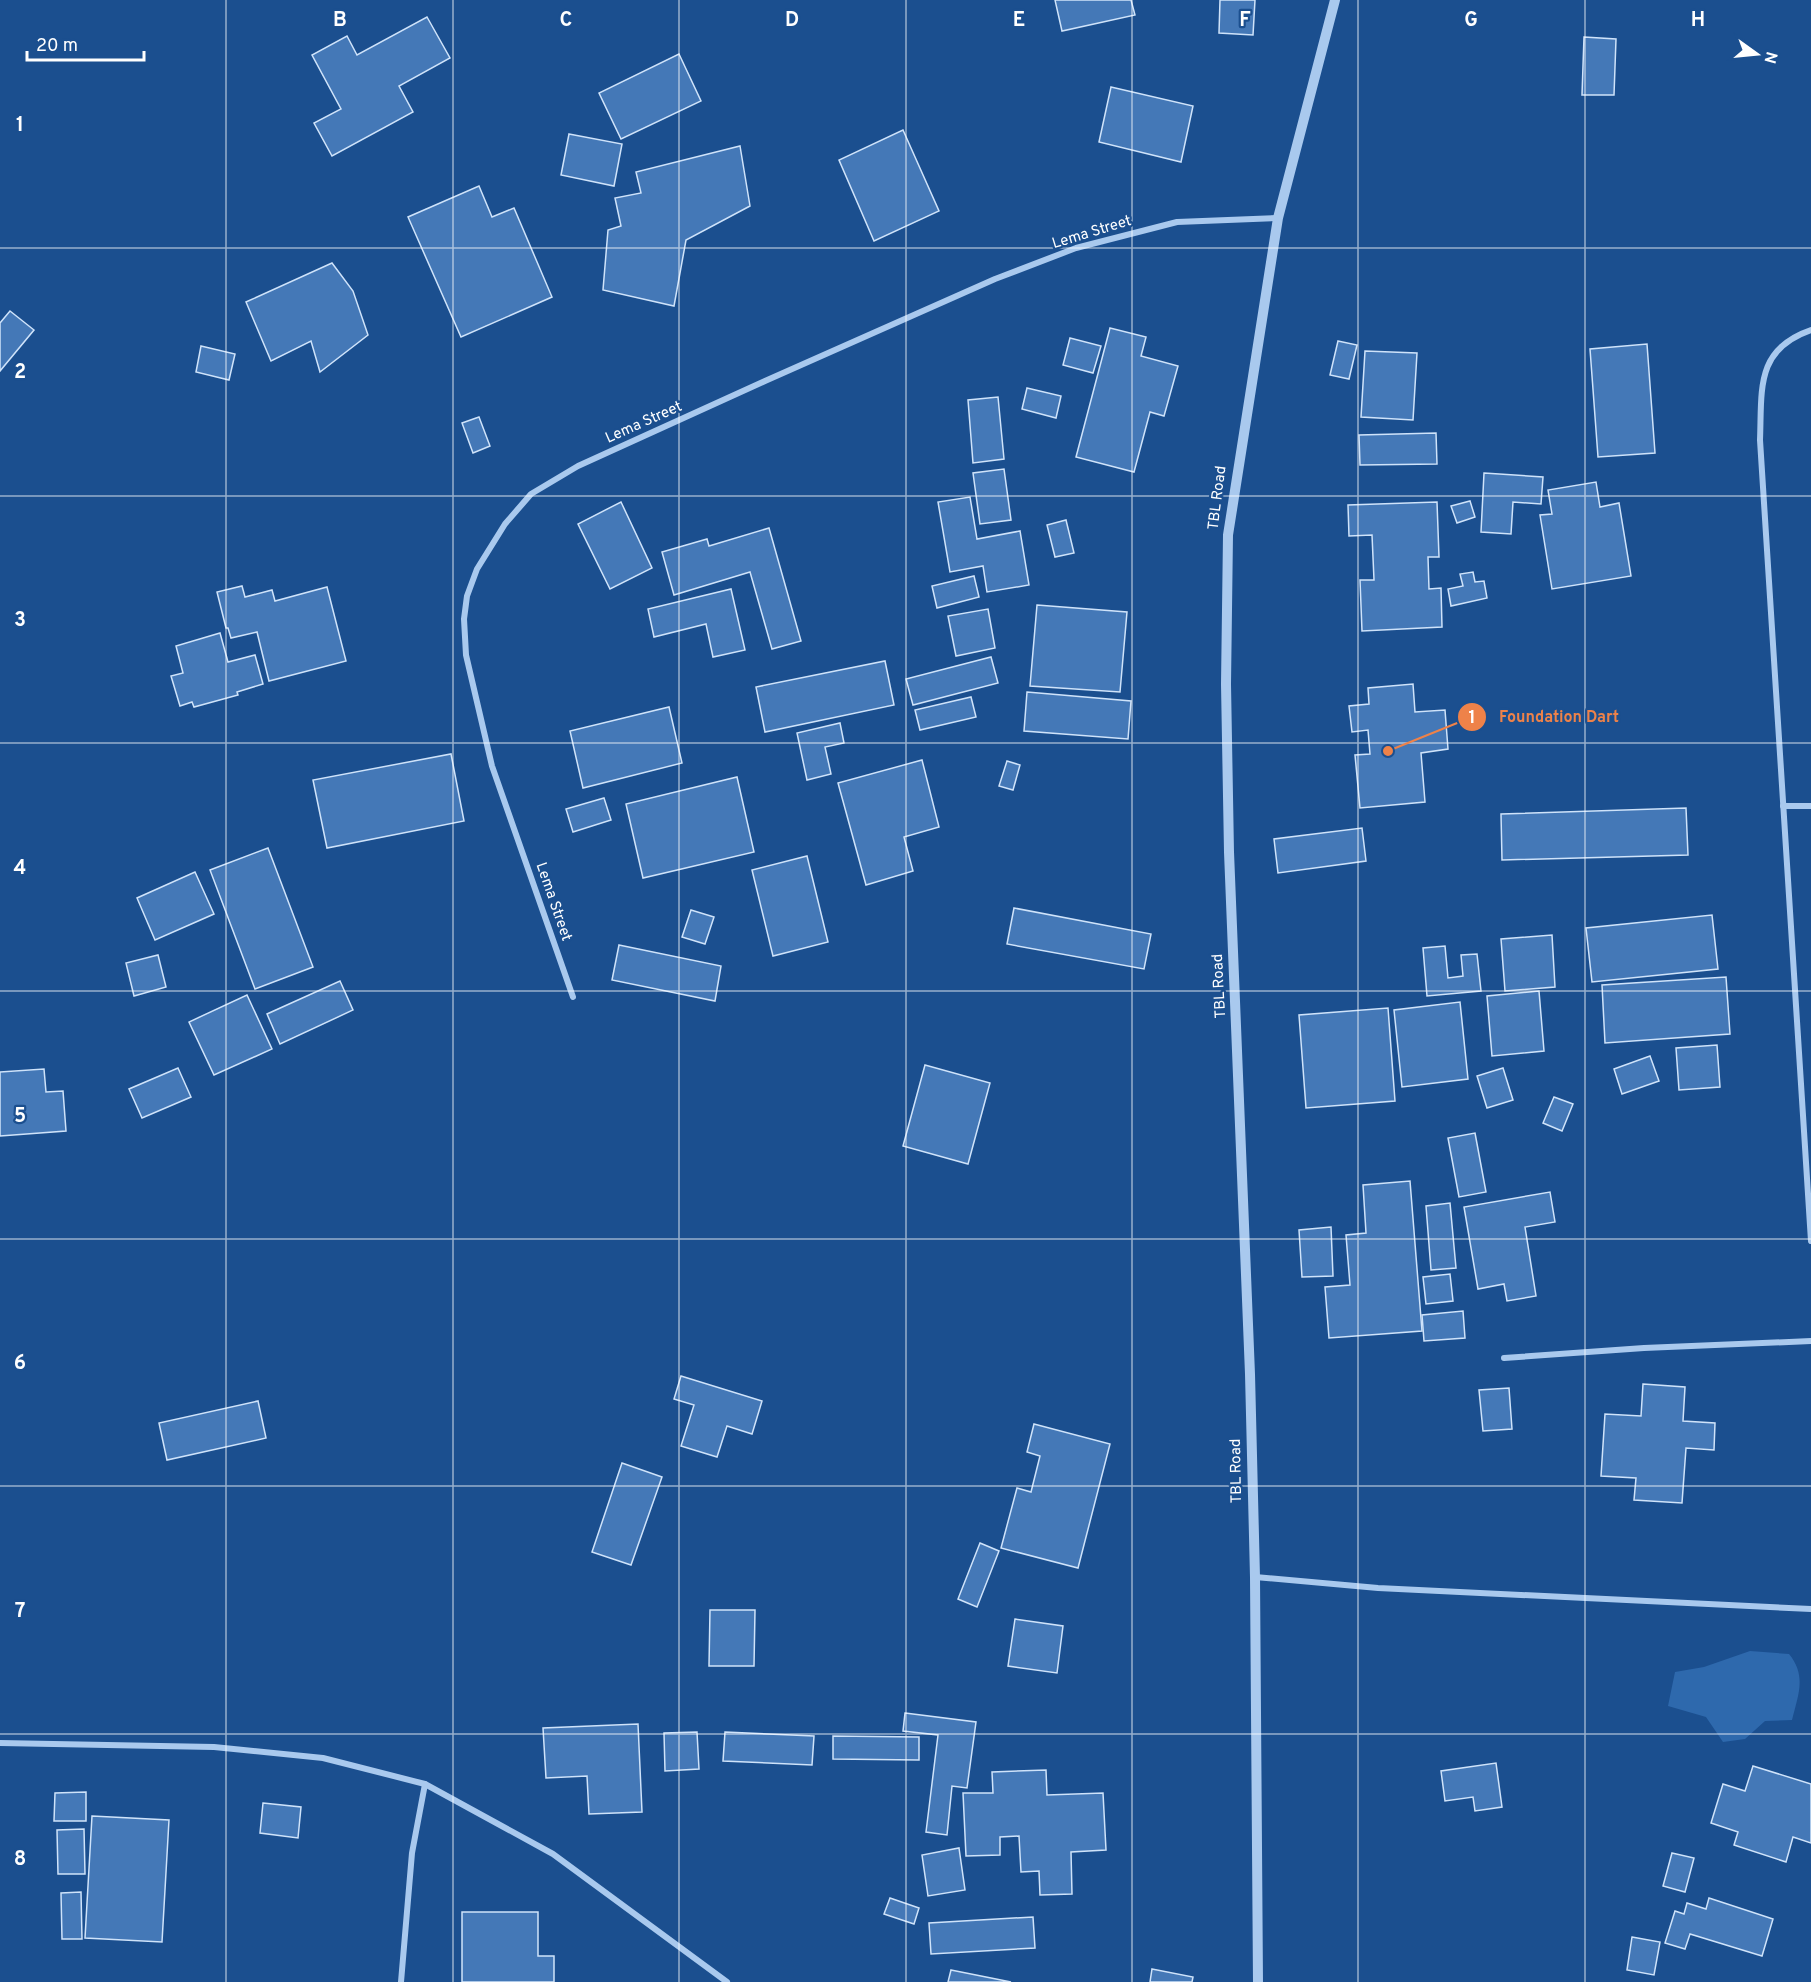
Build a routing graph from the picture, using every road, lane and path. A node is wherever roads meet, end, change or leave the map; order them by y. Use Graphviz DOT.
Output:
graph roads {
  1 [pos="1335,0"];
  2 [pos="1278,218"];
  3 [pos="1811,330"];
  4 [pos="1783,806"];
  5 [pos="1811,806"];
  6 [pos="573,997"];
  7 [pos="1811,1241"];
  8 [pos="1811,1341"];
  9 [pos="1504,1358"];
  10 [pos="1255,1577"];
  11 [pos="1811,1609"];
  12 [pos="0,1743"];
  13 [pos="425,1784"];
  14 [pos="401,1982"];
  15 [pos="727,1982"];
  16 [pos="1258,1982"];
  1 -- 2 [label="street, TBL Road"];
  2 -- 6 [label="street, Lema Street"];
  2 -- 10 [label="street, TBL Road"];
  3 -- 4 [label="street"];
  4 -- 5 [label="street"];
  4 -- 7 [label="street"];
  8 -- 9 [label="street"];
  10 -- 11 [label="street"];
  10 -- 16 [label="street, TBL Road"];
  12 -- 13 [label="street"];
  13 -- 14 [label="street"];
  13 -- 15 [label="street"];
}
